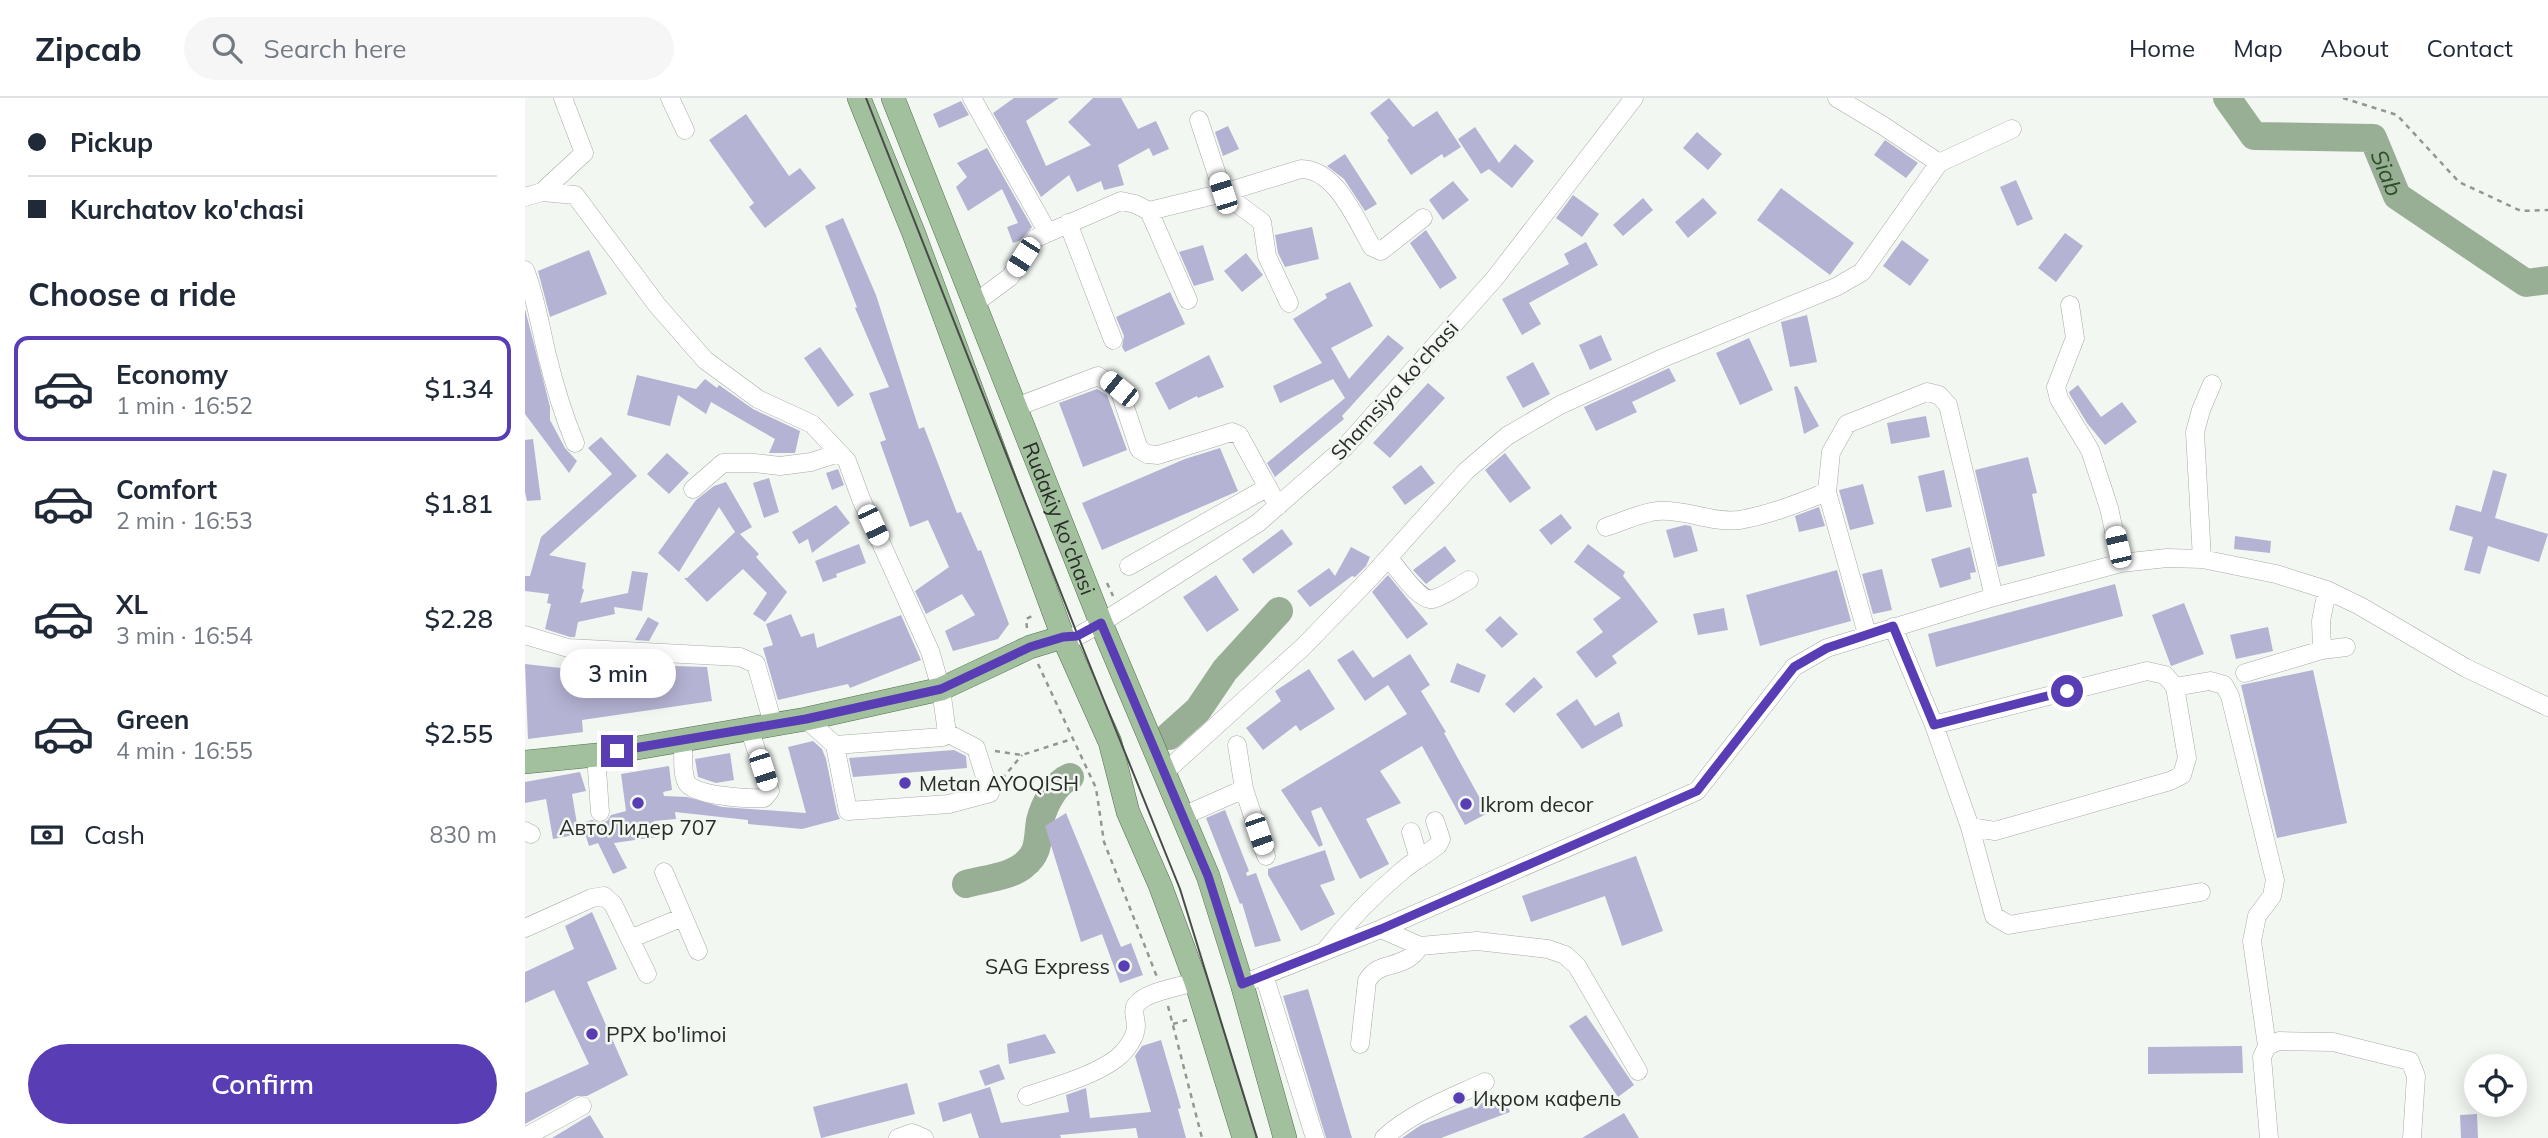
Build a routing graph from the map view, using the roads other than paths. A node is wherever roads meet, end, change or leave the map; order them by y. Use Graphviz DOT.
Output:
graph roads {
  1 [pos="563,98"];
  2 [pos="670,98"];
  3 [pos="859,98"];
  4 [pos="893,98"];
  5 [pos="972,98"];
  6 [pos="1634,98"];
  7 [pos="1837,98"];
  8 [pos="1199,120"];
  9 [pos="2012,129"];
  10 [pos="685,130"];
  11 [pos="1940,163"];
  12 [pos="1223,193"];
  13 [pos="533,195"];
  14 [pos="1149,211"];
  15 [pos="1423,218"];
  16 [pos="1069,223"];
  17 [pos="1047,231"];
  18 [pos="525,270"];
  19 [pos="1188,300"];
  20 [pos="975,303"];
  21 [pos="1289,303"];
  22 [pos="2070,304"];
  23 [pos="1113,340"];
  24 [pos="2212,384"];
  25 [pos="1016,407"];
  26 [pos="575,443"];
  27 [pos="839,453"];
  28 [pos="1268,487"];
  29 [pos="693,489"];
  30 [pos="1827,492"];
  31 [pos="1278,506"];
  32 [pos="1606,527"];
  33 [pos="1388,558"];
  34 [pos="2202,559"];
  35 [pos="2121,563"];
  36 [pos="1129,566"];
  37 [pos="1469,580"];
  38 [pos="2327,590"];
  39 [pos="1994,597"];
  40 [pos="1101,623"];
  41 [pos="1893,626"];
  42 [pos="1867,634"];
  43 [pos="525,635"];
  44 [pos="1063,637"];
  45 [pos="2346,647"];
  46 [pos="2322,650"];
  47 [pos="2245,673"];
  48 [pos="2175,687"];
  49 [pos="941,689"];
  50 [pos="2548,706"];
  51 [pos="806,719"];
  52 [pos="773,724"];
  53 [pos="1934,725"];
  54 [pos="749,728"];
  55 [pos="947,733"];
  56 [pos="683,738"];
  57 [pos="835,745"];
  58 [pos="1237,745"];
  59 [pos="596,755"];
  60 [pos="526,757"];
  61 [pos="1165,772"];
  62 [pos="1244,789"];
  63 [pos="600,812"];
  64 [pos="1183,816"];
  65 [pos="1435,821"];
  66 [pos="1969,827"];
  67 [pos="1411,832"];
  68 [pos="1266,856"];
  69 [pos="1419,859"];
  70 [pos="664,872"];
  71 [pos="2201,891"];
  72 [pos="683,917"];
  73 [pos="525,928"];
  74 [pos="1381,929"];
  75 [pos="631,939"];
  76 [pos="1420,946"];
  77 [pos="698,951"];
  78 [pos="1325,951"];
  79 [pos="647,974"];
  80 [pos="1265,975"];
  81 [pos="1196,982"];
  82 [pos="1242,984"];
  83 [pos="1360,1044"];
  84 [pos="2267,1046"];
  85 [pos="1638,1071"];
  86 [pos="1485,1082"];
  87 [pos="1027,1096"];
  88 [pos="582,1105"];
  89 [pos="525,1137"];
  90 [pos="898,1138"];
  91 [pos="924,1138"];
  92 [pos="1244,1138"];
  93 [pos="1285,1138"];
  94 [pos="1315,1138"];
  95 [pos="1384,1138"];
  96 [pos="2269,1138"];
  97 [pos="2412,1138"];
  1 -- 13 [label="street"];
  2 -- 10 [label="street"];
  3 -- 44 [label="main road, Rudakiy ko'chasi"];
  4 -- 20 [label="main road, Rudakiy ko'chasi"];
  5 -- 17 [label="street"];
  6 -- 31 [label="street, Shamsiya ko'chasi"];
  7 -- 11 [label="street"];
  8 -- 12 [label="street"];
  9 -- 11 [label="street"];
  11 -- 33 [label="street"];
  12 -- 14 [label="street"];
  12 -- 15 [label="street"];
  12 -- 21 [label="street"];
  13 -- 27 [label="street"];
  14 -- 16 [label="street"];
  14 -- 19 [label="street"];
  16 -- 17 [label="street"];
  16 -- 23 [label="street"];
  17 -- 20 [label="street"];
  18 -- 26 [label="street"];
  20 -- 25 [label="main road, Rudakiy ko'chasi"];
  22 -- 35 [label="street"];
  24 -- 34 [label="street"];
  25 -- 28 [label="street"];
  25 -- 40 [label="main road, Rudakiy ko'chasi"];
  27 -- 29 [label="street"];
  27 -- 49 [label="street"];
  28 -- 31 [label="street"];
  28 -- 36 [label="street"];
  30 -- 32 [label="street"];
  30 -- 39 [label="street"];
  30 -- 42 [label="street"];
  31 -- 40 [label="street, Shamsiya ko'chasi"];
  33 -- 37 [label="street"];
  33 -- 61 [label="street"];
  34 -- 35 [label="street"];
  34 -- 38 [label="street"];
  35 -- 39 [label="street"];
  38 -- 46 [label="street"];
  38 -- 50 [label="street"];
  39 -- 41 [label="street"];
  40 -- 44 [label="street, Shamsiya ko'chasi"];
  40 -- 61 [label="main road, Rudakiy ko'chasi"];
  41 -- 42 [label="street"];
  41 -- 53 [label="street"];
  42 -- 74 [label="street"];
  43 -- 52 [label="street"];
  44 -- 49 [label="main road"];
  44 -- 81 [label="main road, Rudakiy ko'chasi"];
  45 -- 46 [label="street"];
  46 -- 47 [label="street"];
  48 -- 53 [label="street"];
  48 -- 66 [label="street"];
  48 -- 84 [label="street"];
  49 -- 51 [label="main road"];
  49 -- 55 [label="street"];
  51 -- 52 [label="main road"];
  51 -- 57 [label="street"];
  52 -- 54 [label="main road"];
  53 -- 66 [label="street"];
  54 -- 56 [label="main road"];
  54 -- 56 [label="street"];
  55 -- 57 [label="street"];
  55 -- 57 [label="street"];
  56 -- 59 [label="main road"];
  58 -- 62 [label="street"];
  59 -- 60 [label="main road"];
  59 -- 63 [label="street"];
  61 -- 64 [label="main road, Rudakiy ko'chasi"];
  62 -- 64 [label="street"];
  62 -- 68 [label="street"];
  64 -- 82 [label="main road, Rudakiy ko'chasi"];
  65 -- 69 [label="street"];
  66 -- 71 [label="street"];
  67 -- 69 [label="street"];
  69 -- 78 [label="street"];
  70 -- 72 [label="street"];
  72 -- 75 [label="street"];
  72 -- 77 [label="street"];
  73 -- 75 [label="street"];
  74 -- 76 [label="street"];
  74 -- 78 [label="street"];
  75 -- 79 [label="street"];
  76 -- 83 [label="street"];
  76 -- 85 [label="street"];
  78 -- 80 [label="street"];
  80 -- 82 [label="street"];
  80 -- 94 [label="street"];
  81 -- 87 [label="street"];
  81 -- 92 [label="main road, Rudakiy ko'chasi"];
  82 -- 93 [label="main road, Rudakiy ko'chasi"];
  84 -- 96 [label="street"];
  84 -- 97 [label="street"];
  86 -- 95 [label="street"];
  88 -- 89 [label="street"];
  90 -- 91 [label="street"];
}
